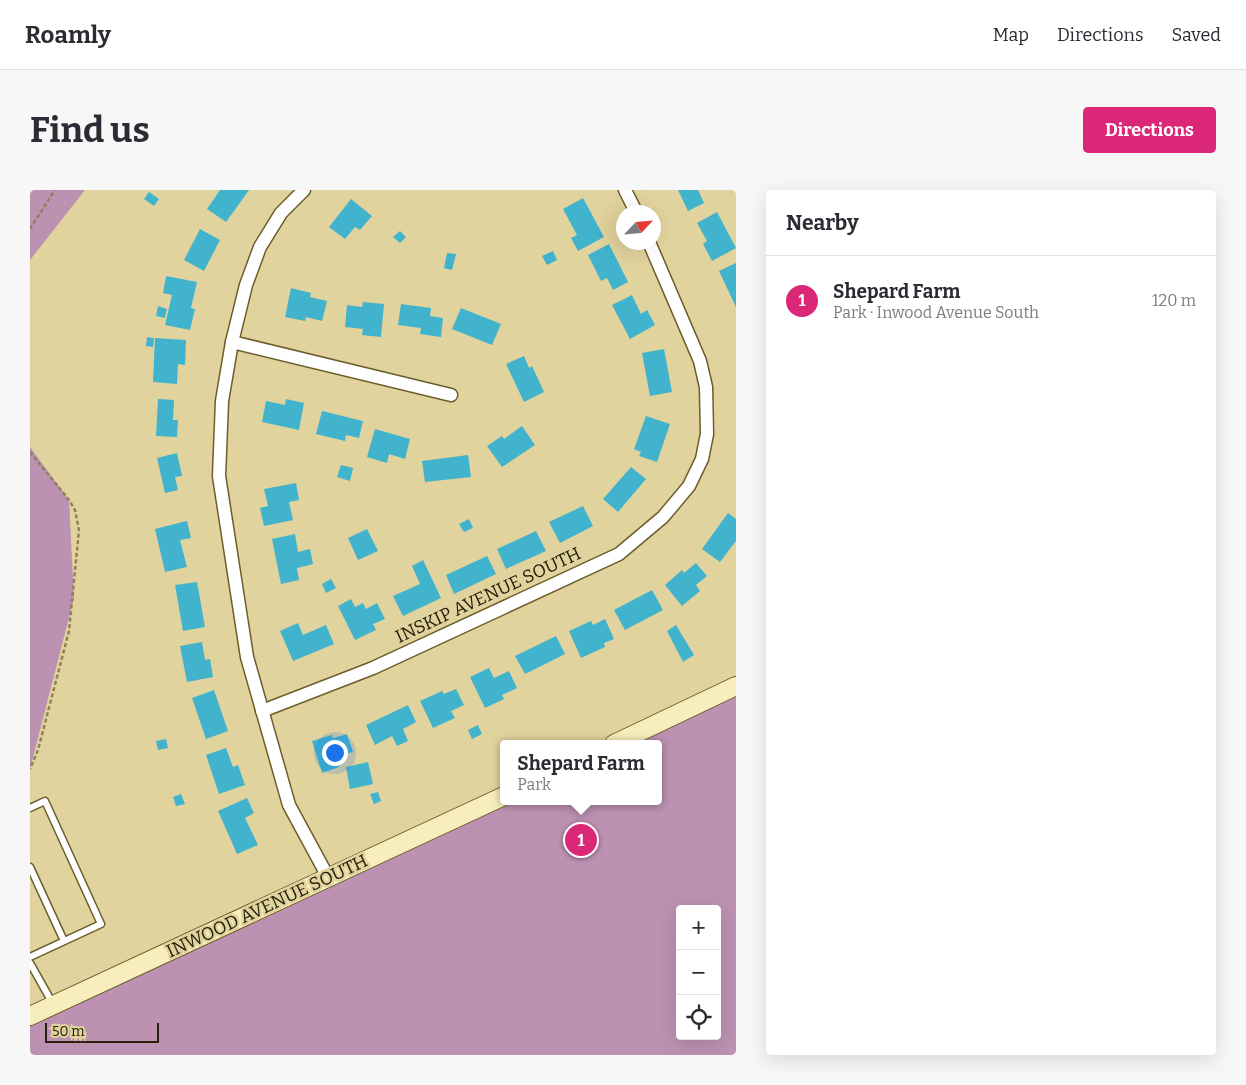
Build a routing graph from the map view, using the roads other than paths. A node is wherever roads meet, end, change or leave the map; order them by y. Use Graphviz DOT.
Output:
graph roads {
  1 [pos="304,190"];
  2 [pos="625,190"];
  3 [pos="632,205"];
  4 [pos="652,250"];
  5 [pos="232,342"];
  6 [pos="451,395"];
  7 [pos="736,686"];
  8 [pos="262,711"];
  9 [pos="622,740"];
  10 [pos="500,798"];
  11 [pos="30,808"];
  12 [pos="30,867"];
  13 [pos="328,877"];
  14 [pos="64,941"];
  15 [pos="30,957"];
  16 [pos="30,963"];
  17 [pos="53,1005"];
  18 [pos="30,1016"];
  1 -- 5 [label="street"];
  2 -- 3 [label="street"];
  4 -- 8 [label="street, INSKIP AVENUE SOUTH"];
  5 -- 6 [label="street"];
  5 -- 8 [label="street"];
  7 -- 9 [label="street"];
  8 -- 13 [label="street"];
  10 -- 13 [label="street, INWOOD AVENUE SOUTH"];
  11 -- 14 [label="lane"];
  12 -- 14 [label="lane"];
  13 -- 17 [label="street, INWOOD AVENUE SOUTH"];
  14 -- 15 [label="lane"];
  16 -- 17 [label="lane"];
  17 -- 18 [label="street, INWOOD AVENUE SOUTH"];
}
